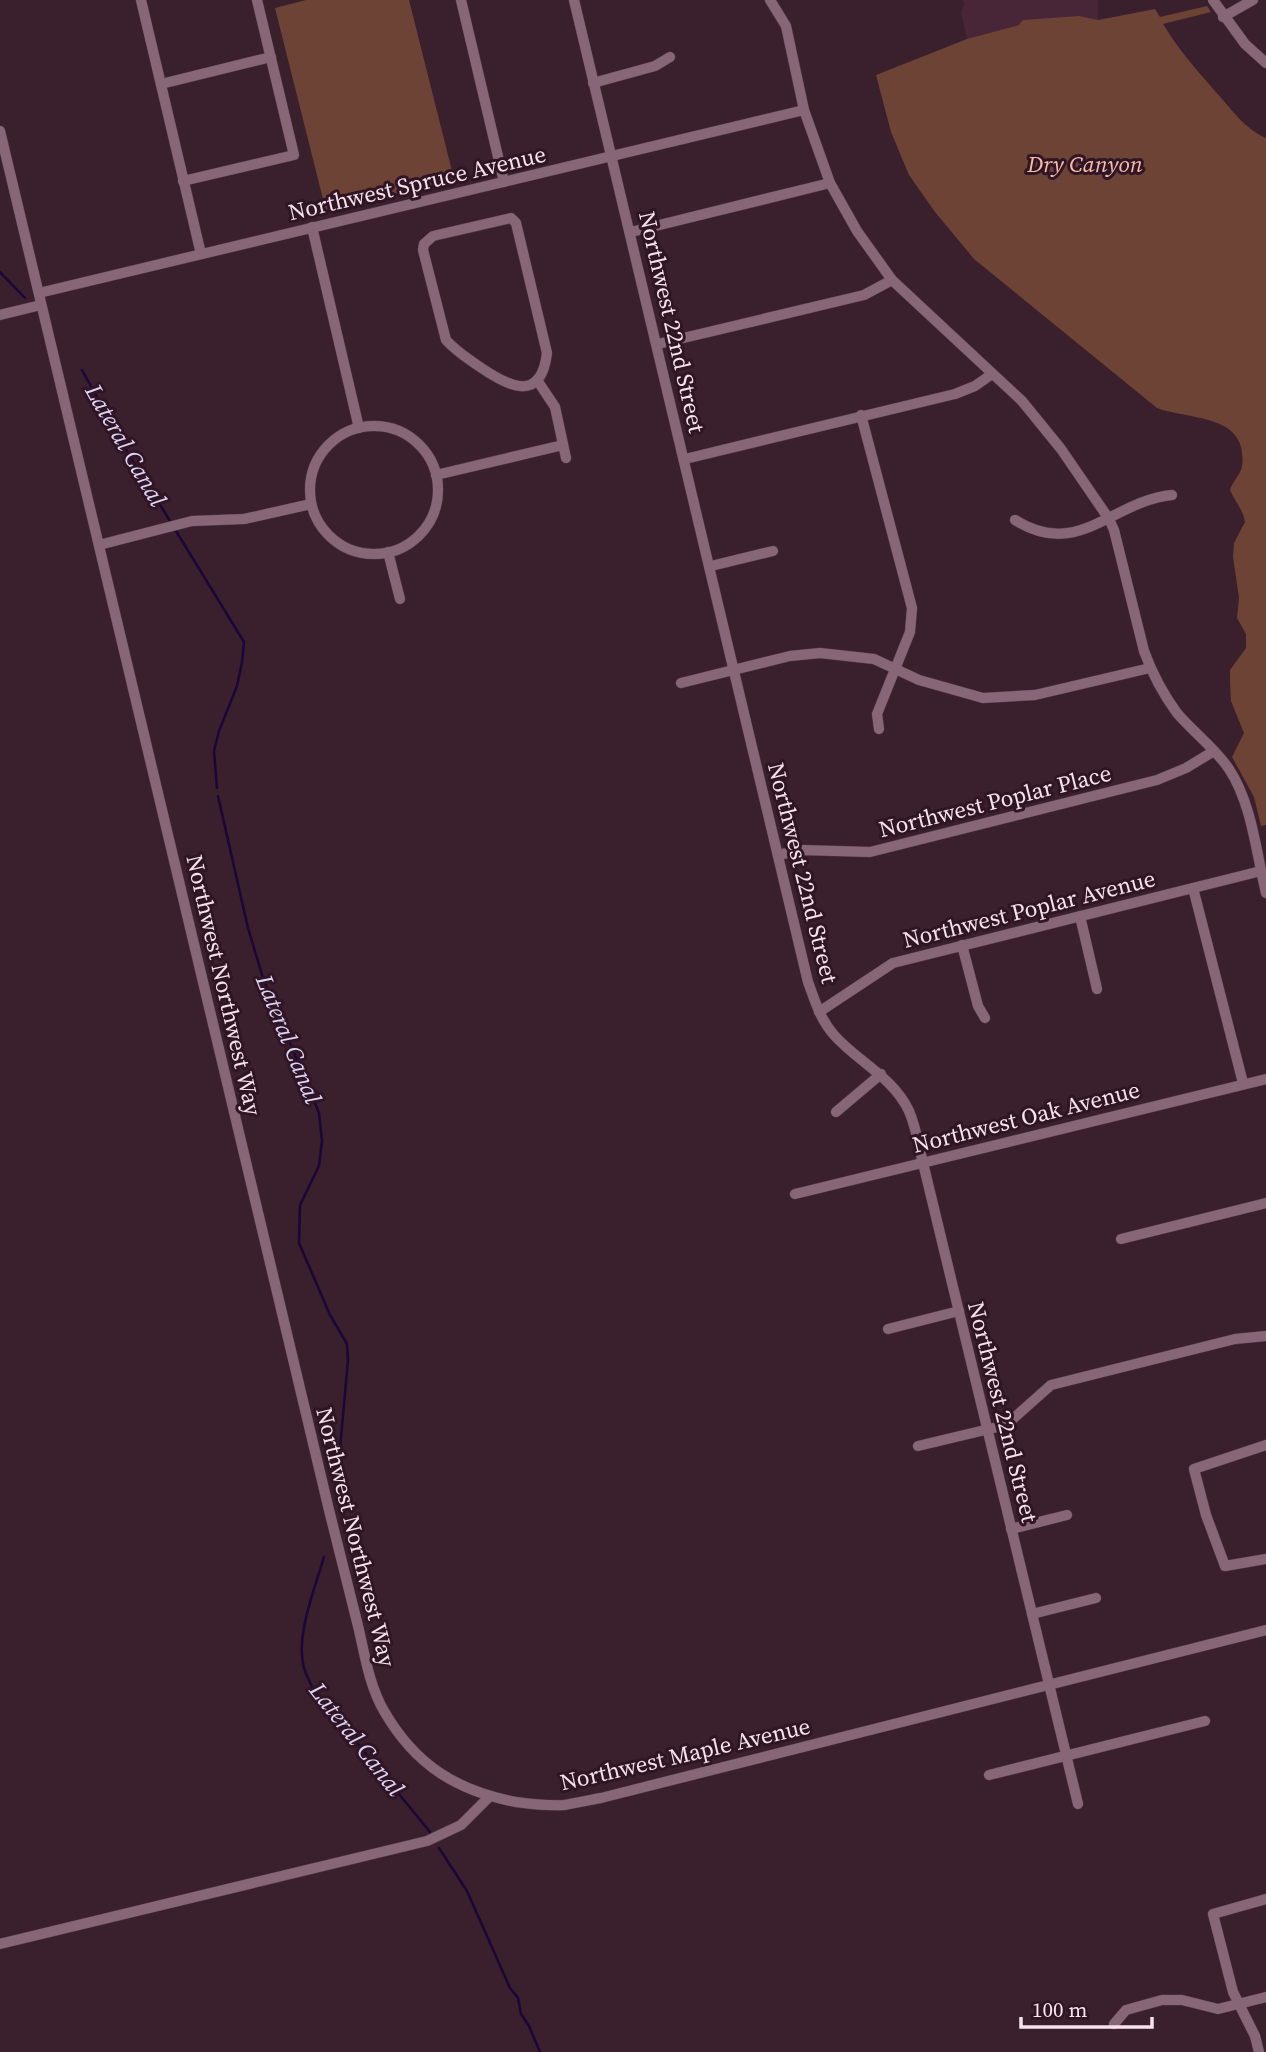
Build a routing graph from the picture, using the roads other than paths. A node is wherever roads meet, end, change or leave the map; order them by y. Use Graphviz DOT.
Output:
graph roads {
  1 [pos="141,0"];
  2 [pos="257,0"];
  3 [pos="461,0"];
  4 [pos="574,0"];
  5 [pos="770,0"];
  6 [pos="1213,0"];
  7 [pos="1253,0"];
  8 [pos="1223,17"];
  9 [pos="271,57"];
  10 [pos="670,57"];
  11 [pos="1266,63"];
  12 [pos="593,83"];
  13 [pos="160,84"];
  14 [pos="804,110"];
  15 [pos="0,131"];
  16 [pos="612,156"];
  17 [pos="183,181"];
  18 [pos="504,181"];
  19 [pos="830,183"];
  20 [pos="312,228"];
  21 [pos="631,232"];
  22 [pos="201,254"];
  23 [pos="892,280"];
  24 [pos="39,293"];
  25 [pos="41,304"];
  26 [pos="0,315"];
  27 [pos="658,344"];
  28 [pos="992,374"];
  29 [pos="537,380"];
  30 [pos="861,415"];
  31 [pos="359,428"];
  32 [pos="563,445"];
  33 [pos="566,458"];
  34 [pos="685,459"];
  35 [pos="436,475"];
  36 [pos="1172,495"];
  37 [pos="311,504"];
  38 [pos="1109,519"];
  39 [pos="1015,520"];
  40 [pos="99,545"];
  41 [pos="773,551"];
  42 [pos="388,552"];
  43 [pos="710,566"];
  44 [pos="400,598"];
  45 [pos="1150,668"];
  46 [pos="734,669"];
  47 [pos="896,669"];
  48 [pos="681,683"];
  49 [pos="879,729"];
  50 [pos="1214,751"];
  51 [pos="778,855"];
  52 [pos="1261,872"];
  53 [pos="1194,888"];
  54 [pos="1266,893"];
  55 [pos="1080,916"];
  56 [pos="962,945"];
  57 [pos="1097,989"];
  58 [pos="819,1012"];
  59 [pos="985,1018"];
  60 [pos="881,1074"];
  61 [pos="1266,1079"];
  62 [pos="1243,1083"];
  63 [pos="836,1112"];
  64 [pos="923,1163"];
  65 [pos="795,1194"];
  66 [pos="1266,1203"];
  67 [pos="1121,1239"];
  68 [pos="959,1311"];
  69 [pos="888,1329"];
  70 [pos="1266,1336"];
  71 [pos="987,1429"];
  72 [pos="1266,1445"];
  73 [pos="918,1447"];
  74 [pos="1067,1515"];
  75 [pos="1011,1529"];
  76 [pos="1266,1559"];
  77 [pos="1096,1598"];
  78 [pos="1032,1614"];
  79 [pos="1266,1630"];
  80 [pos="1049,1686"];
  81 [pos="1205,1721"];
  82 [pos="1065,1756"];
  83 [pos="989,1775"];
  84 [pos="489,1797"];
  85 [pos="1078,1804"];
  86 [pos="1266,1899"];
  87 [pos="0,1944"];
  88 [pos="1266,1997"];
  89 [pos="1239,2004"];
  90 [pos="1114,2024"];
  91 [pos="1259,2052"];
  1 -- 13 [label="street"];
  2 -- 9 [label="street"];
  3 -- 18 [label="street"];
  4 -- 12 [label="street, Northwest 22nd Street"];
  5 -- 14 [label="street"];
  6 -- 8 [label="street"];
  7 -- 8 [label="street"];
  8 -- 11 [label="street"];
  9 -- 13 [label="street"];
  9 -- 17 [label="street"];
  10 -- 12 [label="street"];
  12 -- 16 [label="street, Northwest 22nd Street"];
  13 -- 17 [label="street"];
  14 -- 16 [label="street, Northwest Spruce Avenue"];
  14 -- 19 [label="street"];
  15 -- 24 [label="street, Northwest Northwest Way"];
  16 -- 18 [label="street, Northwest Spruce Avenue"];
  16 -- 21 [label="street, Northwest 22nd Street"];
  17 -- 22 [label="street"];
  18 -- 20 [label="street, Northwest Spruce Avenue"];
  19 -- 21 [label="street"];
  19 -- 23 [label="street"];
  20 -- 22 [label="street, Northwest Spruce Avenue"];
  20 -- 31 [label="street"];
  21 -- 27 [label="street, Northwest 22nd Street"];
  22 -- 24 [label="street, Northwest Spruce Avenue"];
  23 -- 27 [label="street"];
  23 -- 28 [label="street"];
  24 -- 25 [label="street, Northwest Northwest Way"];
  25 -- 26 [label="street"];
  25 -- 40 [label="street, Northwest Northwest Way"];
  27 -- 34 [label="street, Northwest 22nd Street"];
  28 -- 30 [label="street"];
  28 -- 38 [label="street"];
  29 -- 29 [label="street"];
  29 -- 32 [label="street"];
  30 -- 34 [label="street"];
  30 -- 47 [label="street"];
  31 -- 35 [label="street"];
  31 -- 37 [label="street"];
  32 -- 33 [label="street"];
  32 -- 35 [label="street"];
  34 -- 43 [label="street, Northwest 22nd Street"];
  35 -- 42 [label="street"];
  36 -- 38 [label="street"];
  37 -- 40 [label="street"];
  37 -- 42 [label="street"];
  38 -- 39 [label="street"];
  38 -- 45 [label="street"];
  40 -- 84 [label="street, Northwest Northwest Way"];
  41 -- 43 [label="street"];
  42 -- 44 [label="street"];
  43 -- 46 [label="street, Northwest 22nd Street"];
  45 -- 47 [label="street"];
  45 -- 50 [label="street"];
  46 -- 47 [label="street"];
  46 -- 48 [label="street"];
  46 -- 51 [label="street, Northwest 22nd Street"];
  47 -- 49 [label="street"];
  50 -- 51 [label="street, Northwest Poplar Place"];
  50 -- 52 [label="street"];
  51 -- 58 [label="street, Northwest 22nd Street"];
  52 -- 53 [label="street, Northwest Poplar Avenue"];
  52 -- 54 [label="street"];
  53 -- 55 [label="street, Northwest Poplar Avenue"];
  53 -- 62 [label="street"];
  55 -- 56 [label="street, Northwest Poplar Avenue"];
  55 -- 57 [label="street"];
  56 -- 58 [label="street, Northwest Poplar Avenue"];
  56 -- 59 [label="street"];
  58 -- 60 [label="street, Northwest 22nd Street"];
  60 -- 63 [label="street"];
  60 -- 64 [label="street, Northwest 22nd Street"];
  61 -- 62 [label="street, Northwest Oak Avenue"];
  62 -- 64 [label="street, Northwest Oak Avenue"];
  64 -- 65 [label="street, Northwest Oak Avenue"];
  64 -- 68 [label="street, Northwest 22nd Street"];
  66 -- 67 [label="street"];
  68 -- 69 [label="street"];
  68 -- 71 [label="street, Northwest 22nd Street"];
  70 -- 71 [label="street"];
  71 -- 73 [label="street"];
  71 -- 75 [label="street, Northwest 22nd Street"];
  72 -- 76 [label="street"];
  74 -- 75 [label="street"];
  75 -- 78 [label="street, Northwest 22nd Street"];
  77 -- 78 [label="street"];
  78 -- 80 [label="street, Northwest 22nd Street"];
  79 -- 80 [label="street, Northwest Maple Avenue"];
  80 -- 82 [label="street, Northwest 22nd Street"];
  80 -- 84 [label="street, Northwest Maple Avenue"];
  81 -- 82 [label="street"];
  82 -- 83 [label="street"];
  82 -- 85 [label="street, Northwest 22nd Street"];
  84 -- 87 [label="street"];
  86 -- 89 [label="street"];
  88 -- 89 [label="street"];
  89 -- 90 [label="street"];
  89 -- 91 [label="street"];
}
